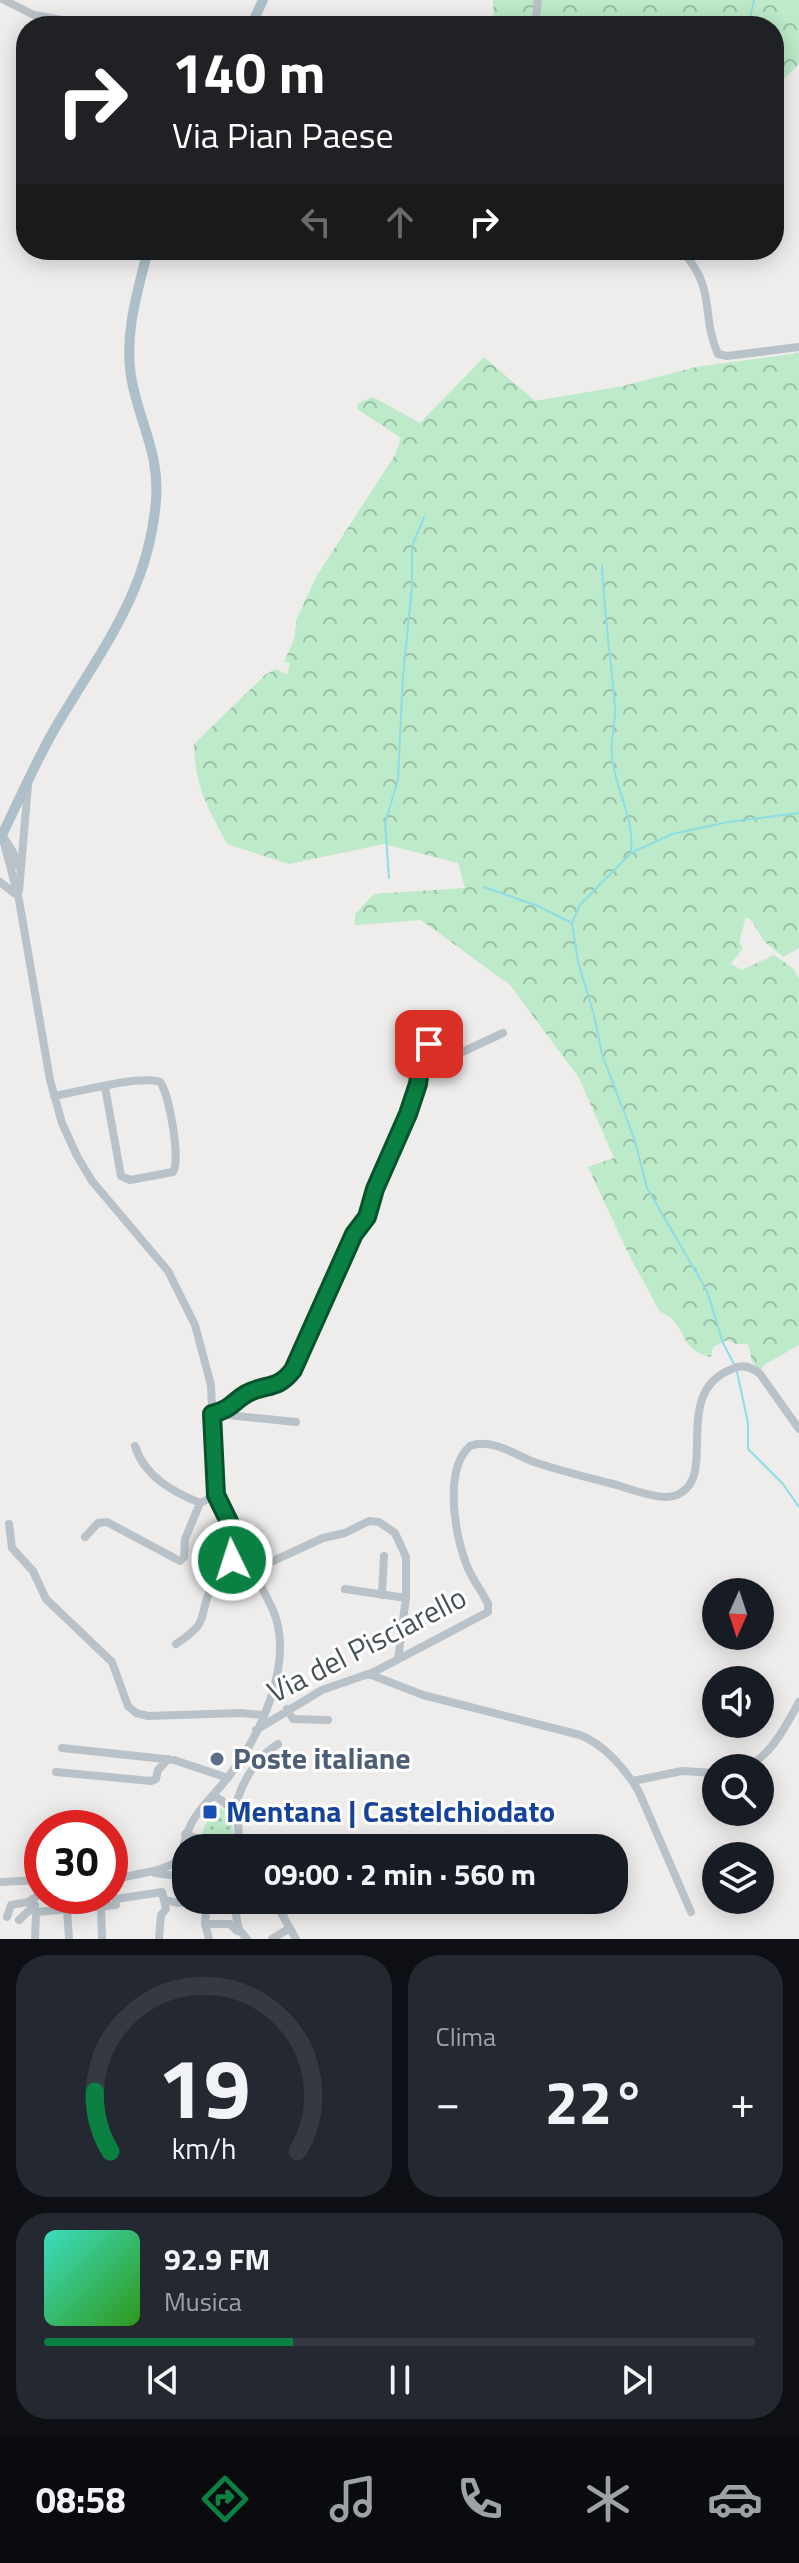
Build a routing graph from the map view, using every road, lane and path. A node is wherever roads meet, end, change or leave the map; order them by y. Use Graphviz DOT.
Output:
graph roads {
  1 [pos="4,0"];
  2 [pos="40,16"];
  3 [pos="146,260"];
  4 [pos="690,260"];
  5 [pos="799,347"];
  6 [pos="29,778"];
  7 [pos="1,837"];
  8 [pos="20,877"];
  9 [pos="0,882"];
  10 [pos="19,900"];
  11 [pos="503,1033"];
  12 [pos="105,1087"];
  13 [pos="54,1096"];
  14 [pos="212,1414"];
  15 [pos="296,1422"];
  16 [pos="799,1429"];
  17 [pos="135,1446"];
  18 [pos="216,1495"];
  19 [pos="200,1503"];
  20 [pos="9,1524"];
  21 [pos="85,1537"];
  22 [pos="239,1542"];
  23 [pos="384,1556"];
  24 [pos="253,1570"];
  25 [pos="345,1589"];
  26 [pos="382,1595"];
  27 [pos="406,1598"];
  28 [pos="176,1644"];
  29 [pos="398,1659"];
  30 [pos="369,1674"];
  31 [pos="799,1702"];
  32 [pos="287,1709"];
  33 [pos="262,1715"];
  34 [pos="328,1720"];
  35 [pos="256,1730"];
  36 [pos="278,1744"];
  37 [pos="62,1748"];
  38 [pos="766,1754"];
  39 [pos="168,1759"];
  40 [pos="56,1772"];
  41 [pos="702,1772"];
  42 [pos="228,1778"];
  43 [pos="633,1781"];
  44 [pos="213,1795"];
  45 [pos="235,1813"];
  46 [pos="185,1834"];
  47 [pos="238,1834"];
  48 [pos="172,1864"];
  49 [pos="150,1872"];
  50 [pos="172,1875"];
  51 [pos="128,1876"];
  52 [pos="24,1881"];
  53 [pos="0,1882"];
  54 [pos="128,1897"];
  55 [pos="164,1900"];
  56 [pos="172,1902"];
  57 [pos="24,1903"];
  58 [pos="691,1912"];
  59 [pos="29,1914"];
  60 [pos="35,1914"];
  61 [pos="67,1914"];
  62 [pos="101,1914"];
  63 [pos="205,1914"];
  64 [pos="236,1914"];
  65 [pos="283,1915"];
  66 [pos="7,1917"];
  67 [pos="19,1920"];
  68 [pos="205,1924"];
  69 [pos="290,1928"];
  70 [pos="239,1930"];
  71 [pos="35,1939"];
  72 [pos="69,1939"];
  73 [pos="102,1939"];
  74 [pos="159,1939"];
  75 [pos="209,1939"];
  76 [pos="247,1939"];
  77 [pos="272,1939"];
  78 [pos="296,1939"];
  1 -- 2 [label="street"];
  3 -- 6 [label="main road"];
  4 -- 5 [label="street"];
  6 -- 7 [label="main road"];
  6 -- 8 [label="street"];
  7 -- 8 [label="street"];
  7 -- 10 [label="street"];
  8 -- 10 [label="street"];
  9 -- 10 [label="street"];
  10 -- 13 [label="street"];
  11 -- 14 [label="street"];
  12 -- 12 [label="street"];
  12 -- 13 [label="street"];
  13 -- 14 [label="street"];
  14 -- 15 [label="street"];
  14 -- 18 [label="street"];
  16 -- 29 [label="street, Via del Pisciarello"];
  17 -- 19 [label="street"];
  18 -- 19 [label="street"];
  18 -- 22 [label="street"];
  19 -- 21 [label="street"];
  20 -- 33 [label="street"];
  22 -- 24 [label="street"];
  22 -- 28 [label="street"];
  23 -- 26 [label="street"];
  24 -- 27 [label="street"];
  24 -- 33 [label="street"];
  25 -- 26 [label="street"];
  26 -- 27 [label="street"];
  27 -- 29 [label="street"];
  29 -- 30 [label="street, Via del Pisciarello"];
  30 -- 32 [label="street, Via del Pisciarello"];
  30 -- 43 [label="street"];
  31 -- 38 [label="street"];
  32 -- 34 [label="street"];
  32 -- 35 [label="street, Via del Pisciarello"];
  33 -- 35 [label="street"];
  35 -- 42 [label="street"];
  36 -- 45 [label="street"];
  37 -- 39 [label="street"];
  39 -- 40 [label="street"];
  39 -- 42 [label="street"];
  41 -- 43 [label="street"];
  42 -- 44 [label="street"];
  43 -- 58 [label="street"];
  44 -- 45 [label="street"];
  44 -- 46 [label="street"];
  45 -- 47 [label="street"];
  48 -- 49 [label="street"];
  49 -- 50 [label="street"];
  49 -- 51 [label="street"];
  52 -- 53 [label="street"];
  54 -- 55 [label="street"];
  55 -- 56 [label="street"];
  55 -- 74 [label="street"];
  57 -- 66 [label="street"];
  59 -- 67 [label="street"];
  60 -- 71 [label="street"];
  61 -- 72 [label="street"];
  62 -- 73 [label="street"];
  63 -- 68 [label="street"];
  64 -- 70 [label="street"];
  65 -- 69 [label="street"];
  68 -- 70 [label="street"];
  68 -- 75 [label="street"];
  69 -- 77 [label="street"];
  69 -- 78 [label="street"];
  70 -- 76 [label="street"];
}
